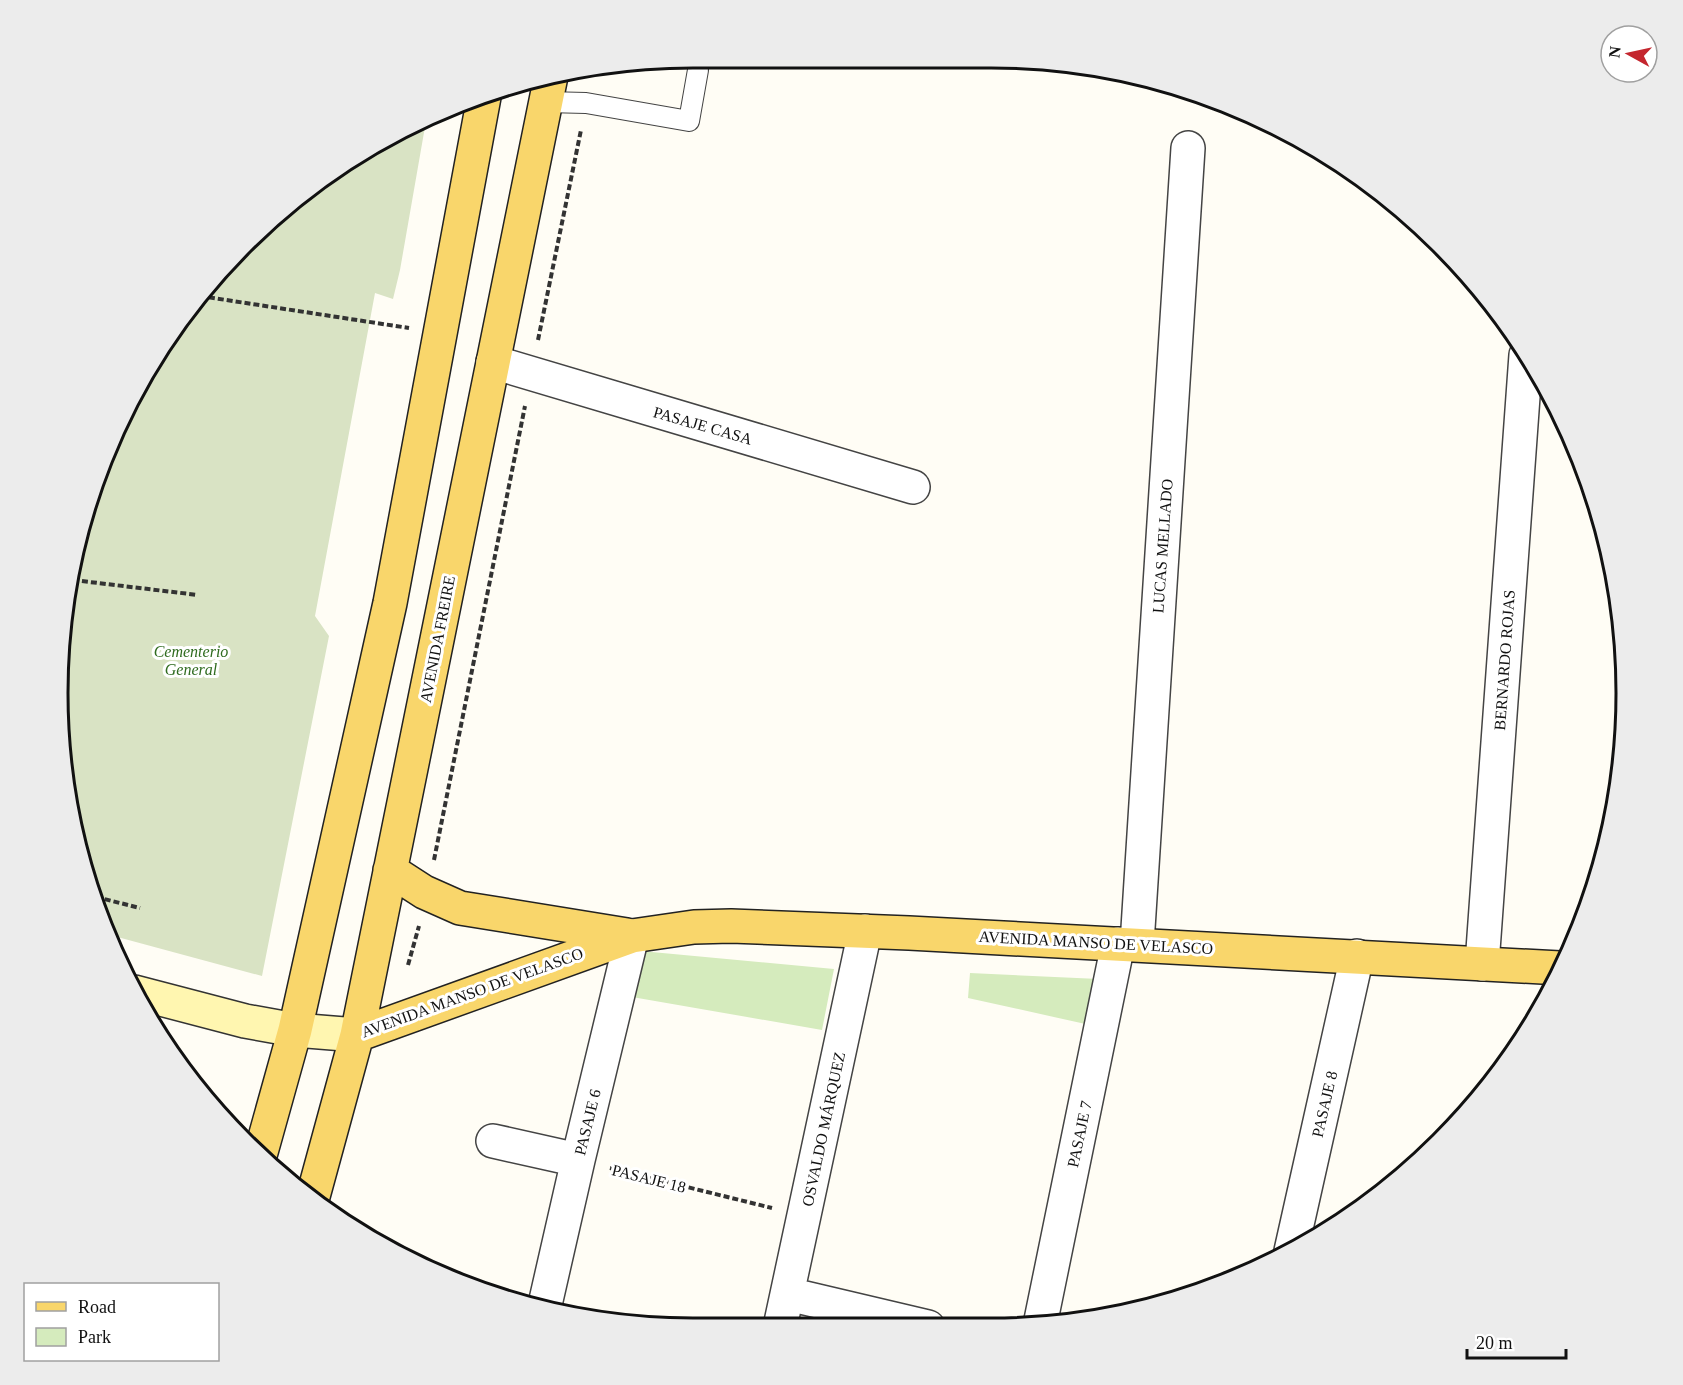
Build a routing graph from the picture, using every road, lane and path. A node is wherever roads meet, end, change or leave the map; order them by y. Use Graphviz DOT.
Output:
graph roads {
  1 [pos="698,69"];
  2 [pos="549,89"];
  3 [pos="483,104"];
  4 [pos="586,104"];
  5 [pos="1188,148"];
  6 [pos="209,297"];
  7 [pos="439,332"];
  8 [pos="493,362"];
  9 [pos="1525,369"];
  10 [pos="531,374"];
  11 [pos="913,487"];
  12 [pos="78,581"];
  13 [pos="198,596"];
  14 [pos="390,870"];
  15 [pos="427,894"];
  16 [pos="103,899"];
  17 [pos="140,908"];
  18 [pos="865,931"];
  19 [pos="632,936"];
  20 [pos="1128,944"];
  21 [pos="1357,956"];
  22 [pos="1482,964"];
  23 [pos="407,968"];
  24 [pos="1552,968"];
  25 [pos="146,995"];
  26 [pos="295,1030"];
  27 [pos="357,1035"];
  28 [pos="493,1141"];
  29 [pos="263,1145"];
  30 [pos="578,1160"];
  31 [pos="315,1190"];
  32 [pos="804,1216"];
  33 [pos="1294,1239"];
  34 [pos="788,1294"];
  35 [pos="546,1299"];
  36 [pos="1042,1315"];
  37 [pos="782,1318"];
  38 [pos="890,1318"];
  1 -- 4 [label="lane"];
  2 -- 4 [label="lane"];
  2 -- 8 [label="main road, AVENIDA FREIRE"];
  3 -- 7 [label="main road"];
  4 -- 10 [label="path"];
  5 -- 20 [label="street, LUCAS MELLADO"];
  6 -- 7 [label="path"];
  7 -- 26 [label="main road"];
  8 -- 10 [label="street, PASAJE CASA"];
  8 -- 14 [label="main road, AVENIDA FREIRE"];
  9 -- 22 [label="street, BERNARDO ROJAS"];
  10 -- 11 [label="street, PASAJE CASA"];
  10 -- 15 [label="path"];
  12 -- 13 [label="path"];
  14 -- 15 [label="main road, AVENIDA MANSO DE VELASCO"];
  14 -- 27 [label="main road, AVENIDA FREIRE"];
  15 -- 19 [label="main road, AVENIDA MANSO DE VELASCO"];
  15 -- 23 [label="path"];
  16 -- 17 [label="path"];
  18 -- 19 [label="main road, AVENIDA MANSO DE VELASCO"];
  18 -- 20 [label="main road, AVENIDA MANSO DE VELASCO"];
  18 -- 32 [label="street, OSVALDO MÁRQUEZ"];
  19 -- 27 [label="main road, AVENIDA MANSO DE VELASCO"];
  19 -- 30 [label="street, PASAJE 6"];
  20 -- 21 [label="main road, AVENIDA MANSO DE VELASCO"];
  20 -- 36 [label="street, PASAJE 7"];
  21 -- 22 [label="main road, AVENIDA MANSO DE VELASCO"];
  21 -- 33 [label="street, PASAJE 8"];
  22 -- 24 [label="main road, AVENIDA MANSO DE VELASCO"];
  25 -- 26 [label="street, AVENIDA MANSO DE VELASCO"];
  26 -- 27 [label="street, AVENIDA MANSO DE VELASCO"];
  26 -- 29 [label="main road"];
  27 -- 31 [label="main road, AVENIDA FREIRE"];
  28 -- 30 [label="street"];
  30 -- 32 [label="path, PASAJE 18"];
  30 -- 35 [label="street, PASAJE 6"];
  32 -- 34 [label="street, OSVALDO MÁRQUEZ"];
  34 -- 37 [label="street, OSVALDO MÁRQUEZ"];
  34 -- 38 [label="street"];
}
